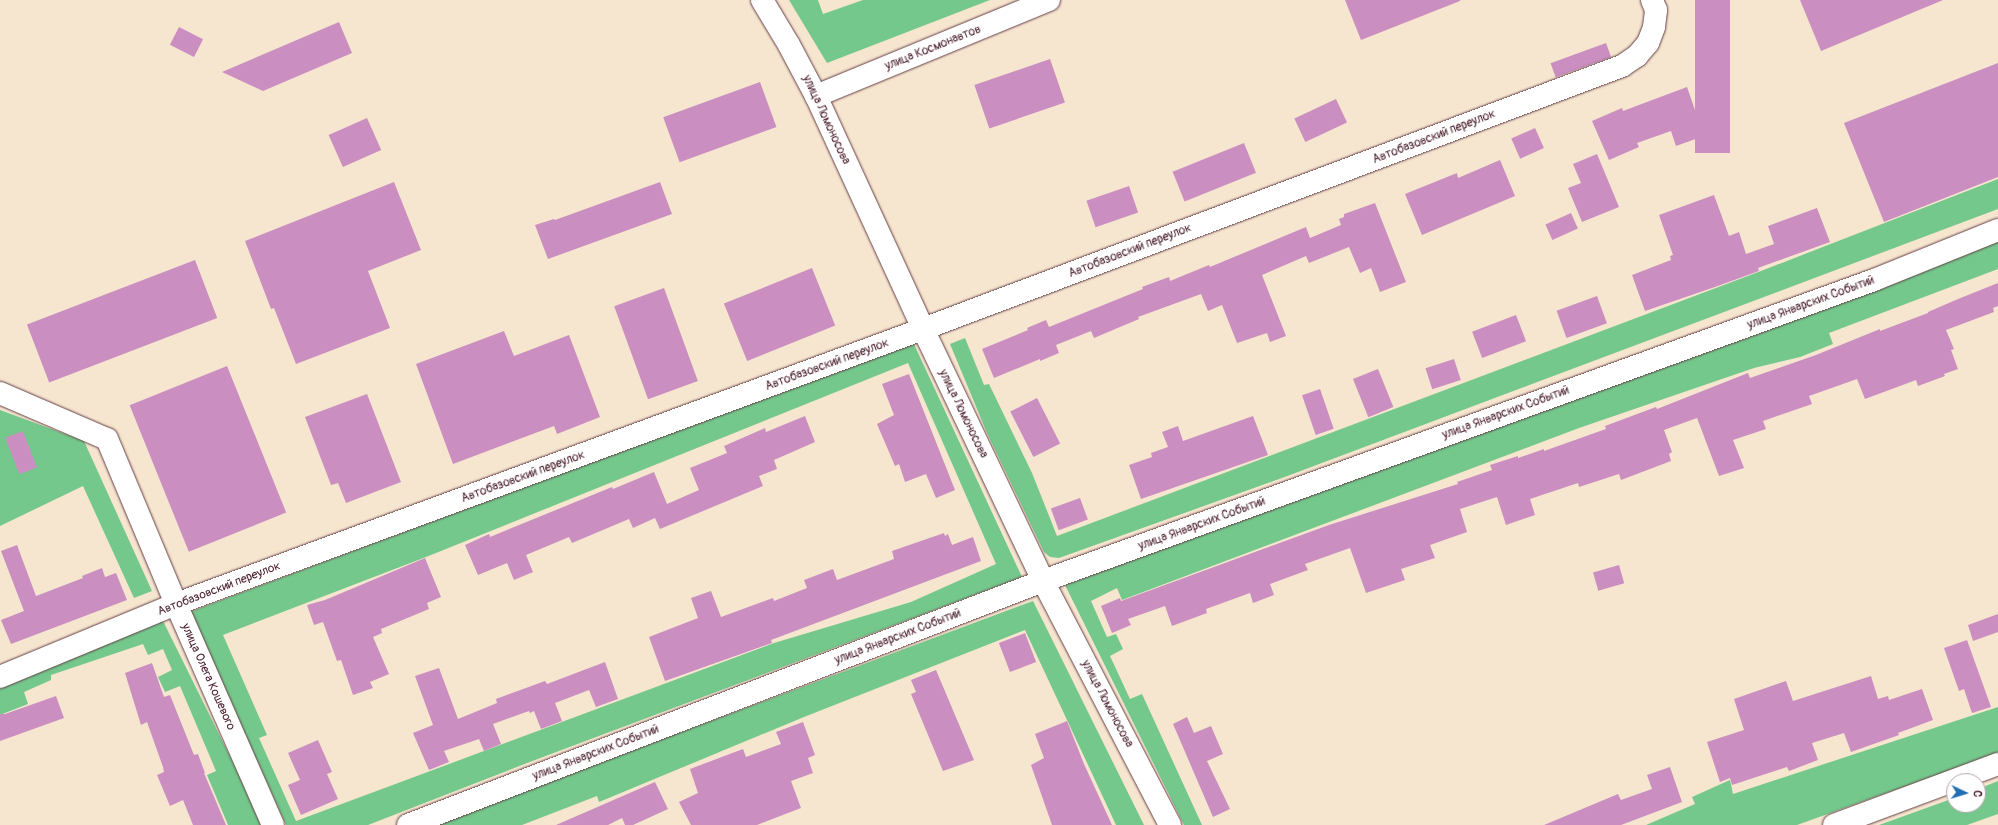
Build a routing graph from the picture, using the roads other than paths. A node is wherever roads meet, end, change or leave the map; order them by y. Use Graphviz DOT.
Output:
graph roads {
  1 [pos="762,0"];
  2 [pos="1049,0"];
  3 [pos="1652,0"];
  4 [pos="816,96"];
  5 [pos="1998,230"];
  6 [pos="923,330"];
  7 [pos="0,393"];
  8 [pos="1043,581"];
  9 [pos="176,604"];
  10 [pos="0,677"];
  11 [pos="1998,764"];
  12 [pos="273,825"];
  13 [pos="408,825"];
  14 [pos="1170,825"];
  15 [pos="1834,825"];
  1 -- 4 [label="street, улица Ломоносова"];
  2 -- 4 [label="street, улица Космонавтов"];
  3 -- 6 [label="street, Автобазовский переулок"];
  4 -- 6 [label="street, улица Ломоносова"];
  5 -- 8 [label="street, улица Январских Событий"];
  6 -- 8 [label="street, улица Ломоносова"];
  6 -- 9 [label="street, Автобазовский переулок"];
  7 -- 9 [label="street, улица Олега Кошевого"];
  8 -- 13 [label="street, улица Январских Событий"];
  8 -- 14 [label="street, улица Ломоносова"];
  9 -- 10 [label="street, Автобазовский переулок"];
  9 -- 12 [label="street, улица Олега Кошевого"];
  11 -- 15 [label="street"];
}
